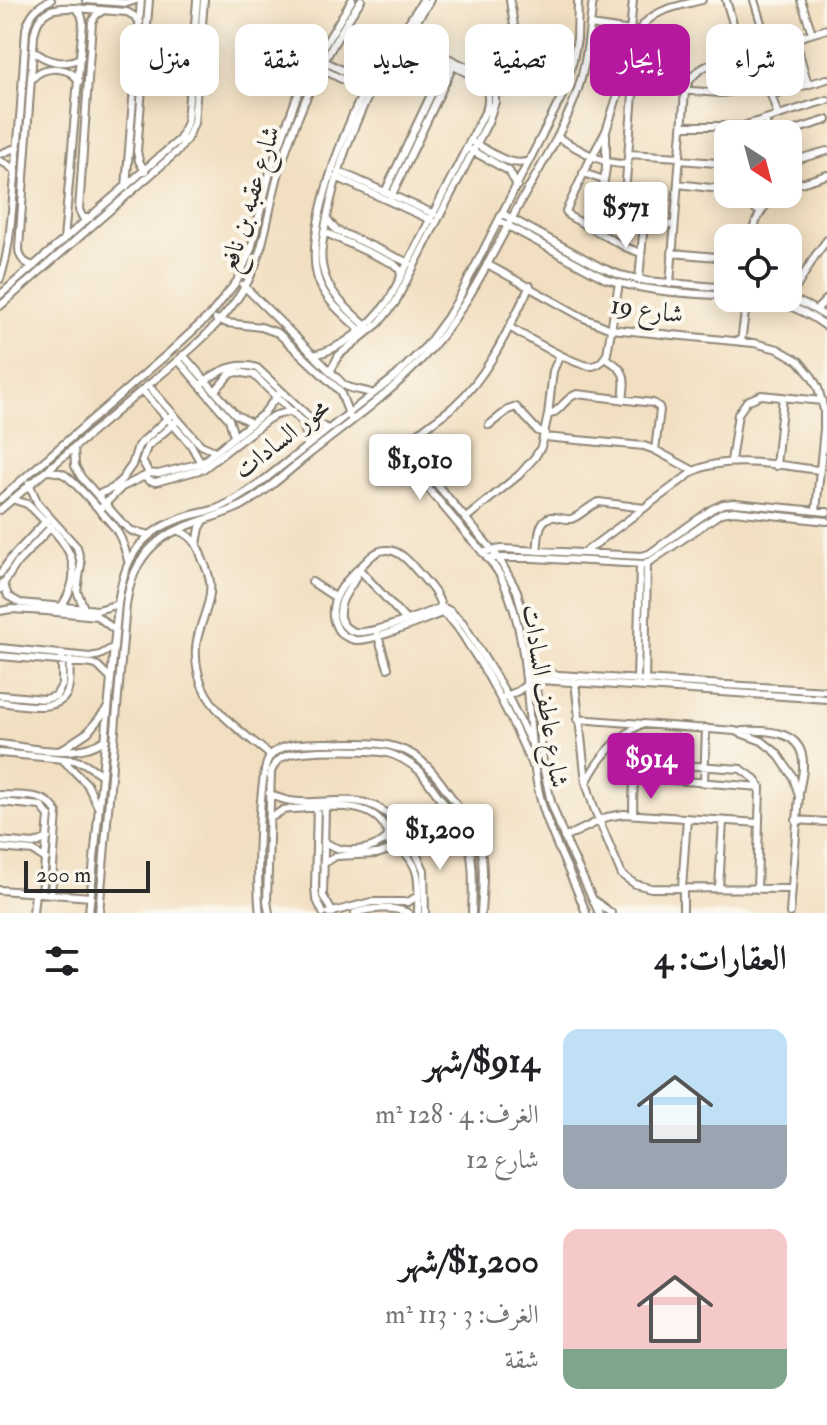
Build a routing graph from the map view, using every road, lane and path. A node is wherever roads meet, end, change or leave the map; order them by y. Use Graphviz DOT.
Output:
graph roads {
  1 [pos="51,0"];
  2 [pos="86,0"];
  3 [pos="149,0"];
  4 [pos="197,0"];
  5 [pos="204,0"];
  6 [pos="352,0"];
  7 [pos="361,0"];
  8 [pos="423,0"];
  9 [pos="430,0"];
  10 [pos="511,0"];
  11 [pos="578,0"];
  12 [pos="593,0"];
  13 [pos="633,0"];
  14 [pos="666,0"];
  15 [pos="702,0"];
  16 [pos="726,0"];
  17 [pos="754,0"];
  18 [pos="801,0"];
  19 [pos="136,1"];
  20 [pos="73,5"];
  21 [pos="669,9"];
  22 [pos="104,10"];
  23 [pos="130,14"];
  24 [pos="140,22"];
  25 [pos="197,24"];
  26 [pos="201,24"];
  27 [pos="409,24"];
  28 [pos="412,24"];
  29 [pos="513,24"];
  30 [pos="590,24"];
  31 [pos="631,24"];
  32 [pos="644,24"];
  33 [pos="731,24"];
  34 [pos="761,24"];
  35 [pos="590,25"];
  36 [pos="827,29"];
  37 [pos="812,33"];
  38 [pos="804,35"];
  39 [pos="330,43"];
  40 [pos="328,47"];
  41 [pos="328,47"];
  42 [pos="33,50"];
  43 [pos="81,57"];
  44 [pos="449,65"];
  45 [pos="706,66"];
  46 [pos="804,71"];
  47 [pos="465,73"];
  48 [pos="827,79"];
  49 [pos="690,80"];
  50 [pos="79,81"];
  51 [pos="31,82"];
  52 [pos="23,83"];
  53 [pos="808,85"];
  54 [pos="804,86"];
  55 [pos="191,96"];
  56 [pos="195,96"];
  57 [pos="298,96"];
  58 [pos="306,96"];
  59 [pos="366,96"];
  60 [pos="366,96"];
  61 [pos="435,96"];
  62 [pos="494,96"];
  63 [pos="617,96"];
  64 [pos="632,96"];
  65 [pos="685,96"];
  66 [pos="771,96"];
  67 [pos="827,100"];
  68 [pos="612,112"];
  69 [pos="631,115"];
  70 [pos="778,115"];
  71 [pos="765,119"];
  72 [pos="827,120"];
  73 [pos="683,126"];
  74 [pos="802,128"];
  75 [pos="606,131"];
  76 [pos="557,137"];
  77 [pos="472,146"];
  78 [pos="18,147"];
  79 [pos="827,151"];
  80 [pos="0,154"];
  81 [pos="628,154"];
  82 [pos="592,156"];
  83 [pos="802,158"];
  84 [pos="680,159"];
  85 [pos="0,161"];
  86 [pos="529,161"];
  87 [pos="606,162"];
  88 [pos="714,163"];
  89 [pos="627,164"];
  90 [pos="145,171"];
  91 [pos="16,172"];
  92 [pos="583,173"];
  93 [pos="337,174"];
  94 [pos="827,175"];
  95 [pos="604,180"];
  96 [pos="802,183"];
  97 [pos="678,184"];
  98 [pos="517,186"];
  99 [pos="126,187"];
  100 [pos="714,188"];
  101 [pos="389,196"];
  102 [pos="755,208"];
  103 [pos="764,208"];
  104 [pos="760,212"];
  105 [pos="433,217"];
  106 [pos="90,218"];
  107 [pos="501,218"];
  108 [pos="327,219"];
  109 [pos="510,223"];
  110 [pos="644,223"];
  111 [pos="754,224"];
  112 [pos="674,225"];
  113 [pos="596,230"];
  114 [pos="324,232"];
  115 [pos="64,240"];
  116 [pos="827,240"];
  117 [pos="641,253"];
  118 [pos="672,253"];
  119 [pos="714,257"];
  120 [pos="409,263"];
  121 [pos="487,264"];
  122 [pos="34,266"];
  123 [pos="802,277"];
  124 [pos="401,278"];
  125 [pos="0,279"];
  126 [pos="620,279"];
  127 [pos="639,280"];
  128 [pos="237,281"];
  129 [pos="670,284"];
  130 [pos="245,286"];
  131 [pos="530,286"];
  132 [pos="714,287"];
  133 [pos="0,295"];
  134 [pos="714,295"];
  135 [pos="827,299"];
  136 [pos="802,304"];
  137 [pos="0,306"];
  138 [pos="827,307"];
  139 [pos="802,311"];
  140 [pos="745,312"];
  141 [pos="821,313"];
  142 [pos="211,314"];
  143 [pos="218,321"];
  144 [pos="509,327"];
  145 [pos="827,327"];
  146 [pos="611,329"];
  147 [pos="365,330"];
  148 [pos="741,342"];
  149 [pos="314,355"];
  150 [pos="560,355"];
  151 [pos="181,357"];
  152 [pos="605,358"];
  153 [pos="330,372"];
  154 [pos="203,383"];
  155 [pos="145,388"];
  156 [pos="215,391"];
  157 [pos="279,394"];
  158 [pos="374,397"];
  159 [pos="783,397"];
  160 [pos="623,400"];
  161 [pos="822,401"];
  162 [pos="293,411"];
  163 [pos="548,415"];
  164 [pos="350,417"];
  165 [pos="173,419"];
  166 [pos="251,423"];
  167 [pos="489,425"];
  168 [pos="327,429"];
  169 [pos="545,435"];
  170 [pos="234,436"];
  171 [pos="409,442"];
  172 [pos="307,445"];
  173 [pos="74,447"];
  174 [pos="655,450"];
  175 [pos="215,451"];
  176 [pos="138,460"];
  177 [pos="731,461"];
  178 [pos="201,463"];
  179 [pos="776,466"];
  180 [pos="820,470"];
  181 [pos="46,471"];
  182 [pos="694,471"];
  183 [pos="146,475"];
  184 [pos="24,478"];
  185 [pos="30,485"];
  186 [pos="97,495"];
  187 [pos="9,496"];
  188 [pos="0,499"];
  189 [pos="105,504"];
  190 [pos="778,507"];
  191 [pos="644,508"];
  192 [pos="800,509"];
  193 [pos="0,510"];
  194 [pos="99,510"];
  195 [pos="816,511"];
  196 [pos="827,512"];
  197 [pos="779,516"];
  198 [pos="466,518"];
  199 [pos="800,518"];
  200 [pos="204,521"];
  201 [pos="827,521"];
  202 [pos="50,522"];
  203 [pos="178,530"];
  204 [pos="151,535"];
  205 [pos="197,544"];
  206 [pos="492,550"];
  207 [pos="537,551"];
  208 [pos="583,553"];
  209 [pos="485,555"];
  210 [pos="498,557"];
  211 [pos="643,560"];
  212 [pos="128,562"];
  213 [pos="359,569"];
  214 [pos="507,572"];
  215 [pos="0,574"];
  216 [pos="500,575"];
  217 [pos="312,582"];
  218 [pos="2,585"];
  219 [pos="336,598"];
  220 [pos="118,604"];
  221 [pos="62,606"];
  222 [pos="84,608"];
  223 [pos="72,610"];
  224 [pos="442,610"];
  225 [pos="0,611"];
  226 [pos="524,618"];
  227 [pos="408,622"];
  228 [pos="115,630"];
  229 [pos="377,632"];
  230 [pos="114,647"];
  231 [pos="0,648"];
  232 [pos="0,656"];
  233 [pos="66,658"];
  234 [pos="388,668"];
  235 [pos="536,676"];
  236 [pos="526,678"];
  237 [pos="111,679"];
  238 [pos="575,682"];
  239 [pos="641,683"];
  240 [pos="827,691"];
  241 [pos="0,695"];
  242 [pos="504,697"];
  243 [pos="827,699"];
  244 [pos="0,702"];
  245 [pos="108,707"];
  246 [pos="577,719"];
  247 [pos="107,723"];
  248 [pos="116,724"];
  249 [pos="641,724"];
  250 [pos="706,728"];
  251 [pos="735,731"];
  252 [pos="106,739"];
  253 [pos="0,744"];
  254 [pos="533,747"];
  255 [pos="61,750"];
  256 [pos="0,753"];
  257 [pos="270,756"];
  258 [pos="63,760"];
  259 [pos="277,761"];
  260 [pos="704,766"];
  261 [pos="535,773"];
  262 [pos="102,775"];
  263 [pos="635,777"];
  264 [pos="586,782"];
  265 [pos="704,782"];
  266 [pos="760,787"];
  267 [pos="266,793"];
  268 [pos="0,795"];
  269 [pos="799,796"];
  270 [pos="445,797"];
  271 [pos="0,802"];
  272 [pos="321,805"];
  273 [pos="459,810"];
  274 [pos="98,811"];
  275 [pos="451,812"];
  276 [pos="633,814"];
  277 [pos="108,816"];
  278 [pos="687,818"];
  279 [pos="269,819"];
  280 [pos="796,820"];
  281 [pos="598,821"];
  282 [pos="723,821"];
  283 [pos="827,822"];
  284 [pos="759,823"];
  285 [pos="402,824"];
  286 [pos="387,835"];
  287 [pos="564,837"];
  288 [pos="48,838"];
  289 [pos="410,840"];
  290 [pos="0,841"];
  291 [pos="324,841"];
  292 [pos="556,842"];
  293 [pos="0,848"];
  294 [pos="397,848"];
  295 [pos="46,859"];
  296 [pos="323,864"];
  297 [pos="682,888"];
  298 [pos="719,888"];
  299 [pos="757,889"];
  300 [pos="792,889"];
  301 [pos="0,890"];
  302 [pos="43,893"];
  303 [pos="418,896"];
  304 [pos="91,897"];
  305 [pos="591,898"];
  306 [pos="33,913"];
  307 [pos="89,913"];
  308 [pos="99,913"];
  309 [pos="260,913"];
  310 [pos="269,913"];
  311 [pos="329,913"];
  312 [pos="355,913"];
  313 [pos="408,913"];
  314 [pos="418,913"];
  315 [pos="425,913"];
  316 [pos="472,913"];
  317 [pos="481,913"];
  318 [pos="586,913"];
  319 [pos="599,913"];
  320 [pos="611,913"];
  321 [pos="683,913"];
  322 [pos="790,913"];
  1 -- 52 [label="street"];
  2 -- 19 [label="street"];
  3 -- 90 [label="street"];
  4 -- 25 [label="street"];
  5 -- 26 [label="street"];
  6 -- 39 [label="street, شارع عقبه بن نافع"];
  7 -- 39 [label="street, شارع عقبه بن نافع"];
  8 -- 27 [label="street"];
  9 -- 28 [label="street"];
  10 -- 29 [label="street"];
  11 -- 86 [label="street, محور السادات"];
  12 -- 30 [label="street, محور السادات"];
  13 -- 31 [label="street"];
  14 -- 21 [label="street"];
  15 -- 21 [label="street"];
  16 -- 33 [label="street"];
  17 -- 34 [label="street"];
  18 -- 37 [label="street"];
  19 -- 23 [label="street"];
  19 -- 24 [label="street"];
  20 -- 22 [label="street"];
  20 -- 42 [label="street"];
  20 -- 43 [label="street"];
  21 -- 32 [label="street"];
  22 -- 23 [label="street"];
  22 -- 106 [label="street"];
  23 -- 24 [label="street"];
  24 -- 99 [label="street"];
  35 -- 76 [label="street, محور السادات"];
  36 -- 37 [label="street"];
  37 -- 38 [label="street"];
  39 -- 40 [label="street, شارع عقبه بن نافع"];
  39 -- 41 [label="street, شارع عقبه بن نافع"];
  42 -- 43 [label="street"];
  42 -- 51 [label="street"];
  43 -- 50 [label="street"];
  44 -- 47 [label="street"];
  45 -- 49 [label="street"];
  46 -- 53 [label="street"];
  48 -- 53 [label="street"];
  50 -- 51 [label="street"];
  50 -- 115 [label="street"];
  51 -- 52 [label="street"];
  51 -- 122 [label="street"];
  52 -- 78 [label="street"];
  53 -- 54 [label="street"];
  55 -- 90 [label="street"];
  56 -- 137 [label="street"];
  57 -- 128 [label="street, شارع عقبه بن نافع"];
  58 -- 130 [label="street, شارع عقبه بن نافع"];
  59 -- 93 [label="street"];
  60 -- 147 [label="street"];
  61 -- 101 [label="street"];
  62 -- 77 [label="street"];
  63 -- 68 [label="street"];
  64 -- 69 [label="street"];
  65 -- 73 [label="street"];
  66 -- 70 [label="street"];
  67 -- 70 [label="street"];
  68 -- 69 [label="street"];
  68 -- 75 [label="street"];
  69 -- 81 [label="street"];
  70 -- 71 [label="street"];
  71 -- 73 [label="street"];
  72 -- 74 [label="street"];
  73 -- 84 [label="street"];
  75 -- 82 [label="street"];
  75 -- 87 [label="street"];
  76 -- 82 [label="street"];
  76 -- 109 [label="street, محور السادات"];
  77 -- 86 [label="street"];
  77 -- 98 [label="street"];
  77 -- 105 [label="street"];
  77 -- 147 [label="street"];
  78 -- 80 [label="street"];
  78 -- 91 [label="street"];
  79 -- 83 [label="street"];
  81 -- 84 [label="street"];
  81 -- 89 [label="street"];
  82 -- 87 [label="street"];
  82 -- 92 [label="street"];
  84 -- 88 [label="street"];
  84 -- 97 [label="street"];
  85 -- 91 [label="street"];
  86 -- 98 [label="street, محور السادات"];
  87 -- 89 [label="street"];
  87 -- 95 [label="street"];
  89 -- 110 [label="street"];
  90 -- 99 [label="street"];
  91 -- 125 [label="street"];
  92 -- 95 [label="street"];
  92 -- 113 [label="street"];
  93 -- 101 [label="street"];
  93 -- 108 [label="street"];
  94 -- 96 [label="street"];
  95 -- 113 [label="street"];
  97 -- 100 [label="street"];
  97 -- 112 [label="street"];
  98 -- 107 [label="street, محور السادات"];
  99 -- 106 [label="street"];
  101 -- 105 [label="street"];
  102 -- 104 [label="street"];
  103 -- 104 [label="street"];
  104 -- 111 [label="street"];
  105 -- 120 [label="street"];
  106 -- 115 [label="street"];
  107 -- 109 [label="street"];
  107 -- 158 [label="street, محور السادات"];
  108 -- 114 [label="street"];
  108 -- 120 [label="street"];
  109 -- 121 [label="street, محور السادات"];
  109 -- 126 [label="street"];
  110 -- 112 [label="street"];
  110 -- 117 [label="street"];
  112 -- 118 [label="street"];
  113 -- 117 [label="street"];
  114 -- 124 [label="street"];
  114 -- 147 [label="street"];
  115 -- 122 [label="street"];
  116 -- 123 [label="street"];
  117 -- 127 [label="street"];
  118 -- 119 [label="street"];
  118 -- 129 [label="street"];
  120 -- 124 [label="street"];
  121 -- 131 [label="street, شارع 19"];
  121 -- 158 [label="street, محور السادات"];
  122 -- 133 [label="street"];
  124 -- 147 [label="street"];
  126 -- 127 [label="street"];
  126 -- 134 [label="street"];
  126 -- 146 [label="street"];
  127 -- 129 [label="street"];
  128 -- 130 [label="street"];
  128 -- 142 [label="street, شارع عقبه بن نافع"];
  129 -- 132 [label="street"];
  130 -- 143 [label="street, شارع عقبه بن نافع"];
  130 -- 149 [label="street"];
  131 -- 144 [label="street"];
  131 -- 146 [label="street, شارع 19"];
  135 -- 141 [label="street"];
  136 -- 141 [label="street"];
  138 -- 141 [label="street"];
  139 -- 145 [label="street"];
  140 -- 148 [label="street"];
  142 -- 143 [label="street"];
  142 -- 184 [label="street, شارع عقبه بن نافع"];
  143 -- 151 [label="street, شارع عقبه بن نافع"];
  143 -- 164 [label="street"];
  144 -- 150 [label="street"];
  144 -- 171 [label="street"];
  146 -- 148 [label="street, شارع 19"];
  146 -- 152 [label="street"];
  147 -- 149 [label="street"];
  147 -- 153 [label="street"];
  148 -- 161 [label="street, شارع 19"];
  149 -- 153 [label="street"];
  150 -- 152 [label="street"];
  150 -- 163 [label="street"];
  151 -- 154 [label="street"];
  151 -- 155 [label="street, شارع عقبه بن نافع"];
  152 -- 160 [label="street"];
  153 -- 158 [label="street"];
  154 -- 156 [label="street"];
  154 -- 157 [label="street"];
  154 -- 170 [label="street"];
  155 -- 165 [label="street"];
  155 -- 173 [label="street, شارع عقبه بن نافع"];
  156 -- 157 [label="street"];
  156 -- 166 [label="street"];
  157 -- 162 [label="street"];
  157 -- 166 [label="street"];
  157 -- 168 [label="street"];
  158 -- 164 [label="street, محور السادات"];
  159 -- 161 [label="street"];
  159 -- 177 [label="street"];
  159 -- 179 [label="street"];
  160 -- 163 [label="street"];
  160 -- 174 [label="street"];
  161 -- 180 [label="street, شارع 19"];
  162 -- 172 [label="street"];
  162 -- 183 [label="street"];
  163 -- 169 [label="street"];
  164 -- 168 [label="street, محور السادات"];
  164 -- 200 [label="street, محور السادات"];
  165 -- 175 [label="street"];
  165 -- 176 [label="street"];
  165 -- 178 [label="street"];
  166 -- 170 [label="street"];
  167 -- 169 [label="street"];
  168 -- 172 [label="street, محور السادات"];
  169 -- 174 [label="street"];
  169 -- 198 [label="street"];
  170 -- 175 [label="street"];
  171 -- 198 [label="street, شارع عاطف السادات"];
  171 -- 209 [label="street, شارع عاطف السادات"];
  172 -- 204 [label="street, محور السادات"];
  173 -- 181 [label="street, شارع عقبه بن نافع"];
  173 -- 186 [label="street"];
  174 -- 182 [label="street"];
  175 -- 178 [label="street"];
  176 -- 183 [label="street"];
  176 -- 186 [label="street"];
  177 -- 179 [label="street"];
  177 -- 182 [label="street"];
  178 -- 183 [label="street"];
  179 -- 180 [label="street"];
  180 -- 195 [label="street, شارع 19"];
  181 -- 185 [label="street, شارع عقبه بن نافع"];
  181 -- 194 [label="street"];
  182 -- 191 [label="street"];
  183 -- 189 [label="street"];
  184 -- 185 [label="street"];
  184 -- 187 [label="street, شارع عقبه بن نافع"];
  185 -- 187 [label="street, شارع عقبه بن نافع"];
  185 -- 202 [label="street"];
  186 -- 189 [label="street"];
  187 -- 188 [label="street, شارع عقبه بن نافع"];
  187 -- 193 [label="street, شارع عقبه بن نافع"];
  187 -- 202 [label="street"];
  189 -- 194 [label="street"];
  189 -- 204 [label="street"];
  190 -- 192 [label="street"];
  190 -- 197 [label="street"];
  190 -- 211 [label="street"];
  191 -- 207 [label="street"];
  191 -- 208 [label="street"];
  192 -- 195 [label="street"];
  192 -- 199 [label="street"];
  194 -- 212 [label="street"];
  195 -- 196 [label="street"];
  197 -- 199 [label="street"];
  197 -- 211 [label="street"];
  198 -- 206 [label="street, شارع عاطف السادات"];
  199 -- 201 [label="street"];
  200 -- 203 [label="street, محور السادات"];
  200 -- 205 [label="street"];
  202 -- 215 [label="street"];
  202 -- 218 [label="street"];
  202 -- 221 [label="street"];
  202 -- 222 [label="street"];
  203 -- 205 [label="street"];
  203 -- 248 [label="street, محور السادات"];
  204 -- 212 [label="street, محور السادات"];
  205 -- 257 [label="street"];
  206 -- 207 [label="street"];
  206 -- 209 [label="street"];
  206 -- 210 [label="street, شارع عاطف السادات"];
  207 -- 208 [label="street"];
  208 -- 211 [label="street"];
  209 -- 210 [label="street"];
  209 -- 216 [label="street, شارع عاطف السادات"];
  210 -- 211 [label="street"];
  210 -- 214 [label="street, شارع عاطف السادات"];
  211 -- 239 [label="street"];
  212 -- 220 [label="street, محور السادات"];
  213 -- 219 [label="street"];
  213 -- 224 [label="street"];
  213 -- 227 [label="street"];
  213 -- 229 [label="street"];
  214 -- 216 [label="street"];
  214 -- 226 [label="street, شارع عاطف السادات"];
  216 -- 236 [label="street, شارع عاطف السادات"];
  217 -- 219 [label="street"];
  218 -- 221 [label="street"];
  219 -- 229 [label="street"];
  220 -- 222 [label="street"];
  220 -- 228 [label="street, محور السادات"];
  221 -- 223 [label="street"];
  222 -- 223 [label="street"];
  223 -- 225 [label="street"];
  223 -- 228 [label="street"];
  224 -- 227 [label="street"];
  224 -- 242 [label="street"];
  227 -- 229 [label="street"];
  228 -- 230 [label="street, محور السادات"];
  229 -- 234 [label="street"];
  230 -- 233 [label="street"];
  230 -- 237 [label="street, محور السادات"];
  231 -- 233 [label="street"];
  232 -- 233 [label="street"];
  233 -- 237 [label="street"];
  233 -- 241 [label="street"];
  233 -- 244 [label="street"];
  235 -- 236 [label="street"];
  235 -- 238 [label="street"];
  235 -- 239 [label="street"];
  235 -- 287 [label="street, شارع عاطف السادات"];
  236 -- 242 [label="street"];
  236 -- 254 [label="street, شارع عاطف السادات"];
  237 -- 245 [label="street, محور السادات"];
  238 -- 239 [label="street"];
  238 -- 246 [label="street"];
  239 -- 240 [label="street"];
  239 -- 243 [label="street"];
  242 -- 254 [label="street"];
  242 -- 261 [label="street"];
  245 -- 247 [label="street, محور السادات"];
  245 -- 255 [label="street"];
  246 -- 249 [label="street"];
  246 -- 264 [label="street"];
  247 -- 248 [label="street"];
  247 -- 252 [label="street, محور السادات"];
  248 -- 277 [label="street, محور السادات"];
  249 -- 250 [label="street"];
  249 -- 264 [label="street"];
  250 -- 251 [label="street"];
  250 -- 260 [label="street"];
  251 -- 269 [label="street"];
  251 -- 269 [label="street"];
  252 -- 255 [label="street"];
  252 -- 262 [label="street, محور السادات"];
  253 -- 255 [label="street"];
  254 -- 261 [label="street, شارع عاطف السادات"];
  256 -- 258 [label="street"];
  257 -- 259 [label="street"];
  257 -- 267 [label="street"];
  257 -- 270 [label="street"];
  258 -- 262 [label="street"];
  258 -- 274 [label="street"];
  259 -- 267 [label="street"];
  259 -- 270 [label="street"];
  260 -- 263 [label="street"];
  260 -- 265 [label="street"];
  260 -- 266 [label="street"];
  261 -- 292 [label="street, شارع عاطف السادات"];
  262 -- 274 [label="street, محور السادات"];
  263 -- 265 [label="street"];
  263 -- 276 [label="street"];
  264 -- 281 [label="street"];
  265 -- 266 [label="street"];
  266 -- 284 [label="street"];
  267 -- 272 [label="street"];
  267 -- 279 [label="street"];
  267 -- 309 [label="street"];
  268 -- 302 [label="street"];
  269 -- 280 [label="street"];
  270 -- 273 [label="street"];
  270 -- 275 [label="street"];
  270 -- 285 [label="street"];
  271 -- 288 [label="street"];
  272 -- 279 [label="street"];
  272 -- 285 [label="street"];
  272 -- 286 [label="street"];
  272 -- 291 [label="street"];
  272 -- 311 [label="street"];
  273 -- 275 [label="street"];
  273 -- 317 [label="street"];
  274 -- 277 [label="street"];
  274 -- 304 [label="street, محور السادات"];
  275 -- 289 [label="street"];
  275 -- 316 [label="street"];
  276 -- 278 [label="street"];
  276 -- 281 [label="street"];
  277 -- 308 [label="street, محور السادات"];
  278 -- 282 [label="street"];
  278 -- 297 [label="street"];
  279 -- 310 [label="street"];
  280 -- 283 [label="street"];
  280 -- 300 [label="street"];
  281 -- 287 [label="street"];
  281 -- 297 [label="street"];
  282 -- 284 [label="street"];
  282 -- 298 [label="street"];
  284 -- 299 [label="street"];
  285 -- 286 [label="street"];
  285 -- 289 [label="street"];
  286 -- 291 [label="street"];
  286 -- 294 [label="street"];
  287 -- 292 [label="street"];
  287 -- 305 [label="street, شارع عاطف السادات"];
  288 -- 290 [label="street"];
  288 -- 295 [label="street"];
  289 -- 294 [label="street"];
  289 -- 315 [label="street"];
  291 -- 296 [label="street"];
  292 -- 318 [label="street, شارع عاطف السادات"];
  293 -- 295 [label="street"];
  294 -- 296 [label="street"];
  294 -- 303 [label="street"];
  295 -- 302 [label="street"];
  296 -- 311 [label="street"];
  297 -- 298 [label="street"];
  297 -- 321 [label="street"];
  298 -- 299 [label="street"];
  299 -- 300 [label="street"];
  300 -- 322 [label="street"];
  301 -- 302 [label="street"];
  302 -- 304 [label="street"];
  302 -- 306 [label="street"];
  303 -- 311 [label="street"];
  303 -- 314 [label="street"];
  304 -- 307 [label="street, محور السادات"];
  305 -- 319 [label="street, شارع عاطف السادات"];
  305 -- 320 [label="street"];
  312 -- 313 [label="street"];
}
